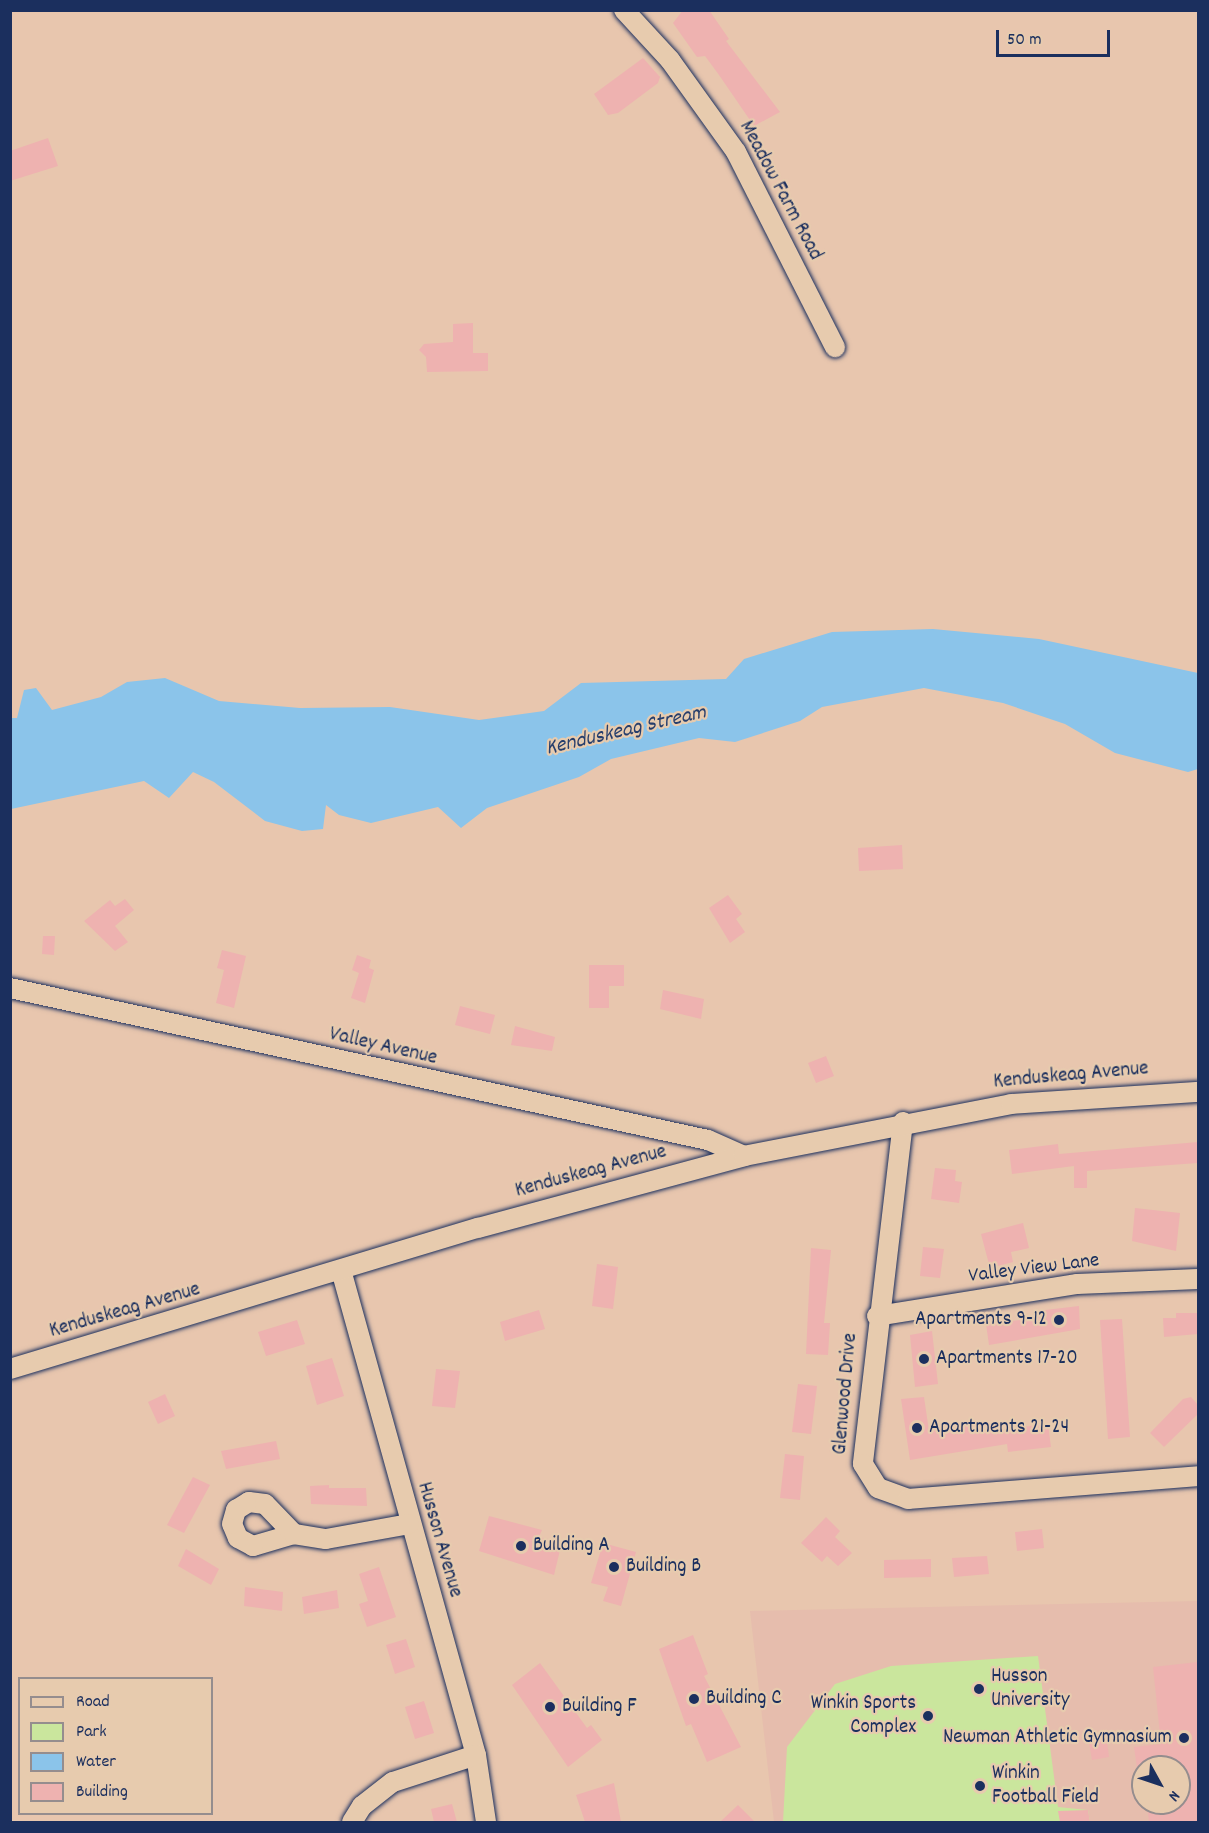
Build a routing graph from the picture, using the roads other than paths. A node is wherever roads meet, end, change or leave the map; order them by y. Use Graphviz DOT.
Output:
graph roads {
  1 [pos="624,10"];
  2 [pos="835,346"];
  3 [pos="10,988"];
  4 [pos="1198,1092"];
  5 [pos="903,1122"];
  6 [pos="744,1156"];
  7 [pos="341,1270"];
  8 [pos="1198,1279"];
  9 [pos="877,1316"];
  10 [pos="10,1369"];
  11 [pos="1198,1476"];
  12 [pos="409,1524"];
  13 [pos="294,1534"];
  14 [pos="476,1755"];
  15 [pos="352,1822"];
  16 [pos="486,1822"];
  1 -- 2 [label="street, Meadow Farm Road"];
  3 -- 6 [label="street, Valley Avenue"];
  4 -- 5 [label="street, Kenduskeag Avenue"];
  5 -- 6 [label="street, Kenduskeag Avenue"];
  5 -- 9 [label="street, Glenwood Drive"];
  6 -- 7 [label="street, Kenduskeag Avenue"];
  7 -- 10 [label="street, Kenduskeag Avenue"];
  7 -- 12 [label="street, Husson Avenue"];
  8 -- 9 [label="street, Valley View Lane"];
  9 -- 11 [label="street, Glenwood Drive"];
  12 -- 13 [label="street"];
  12 -- 14 [label="street, Husson Avenue"];
  14 -- 15 [label="street"];
  14 -- 16 [label="street, Husson Avenue"];
}
